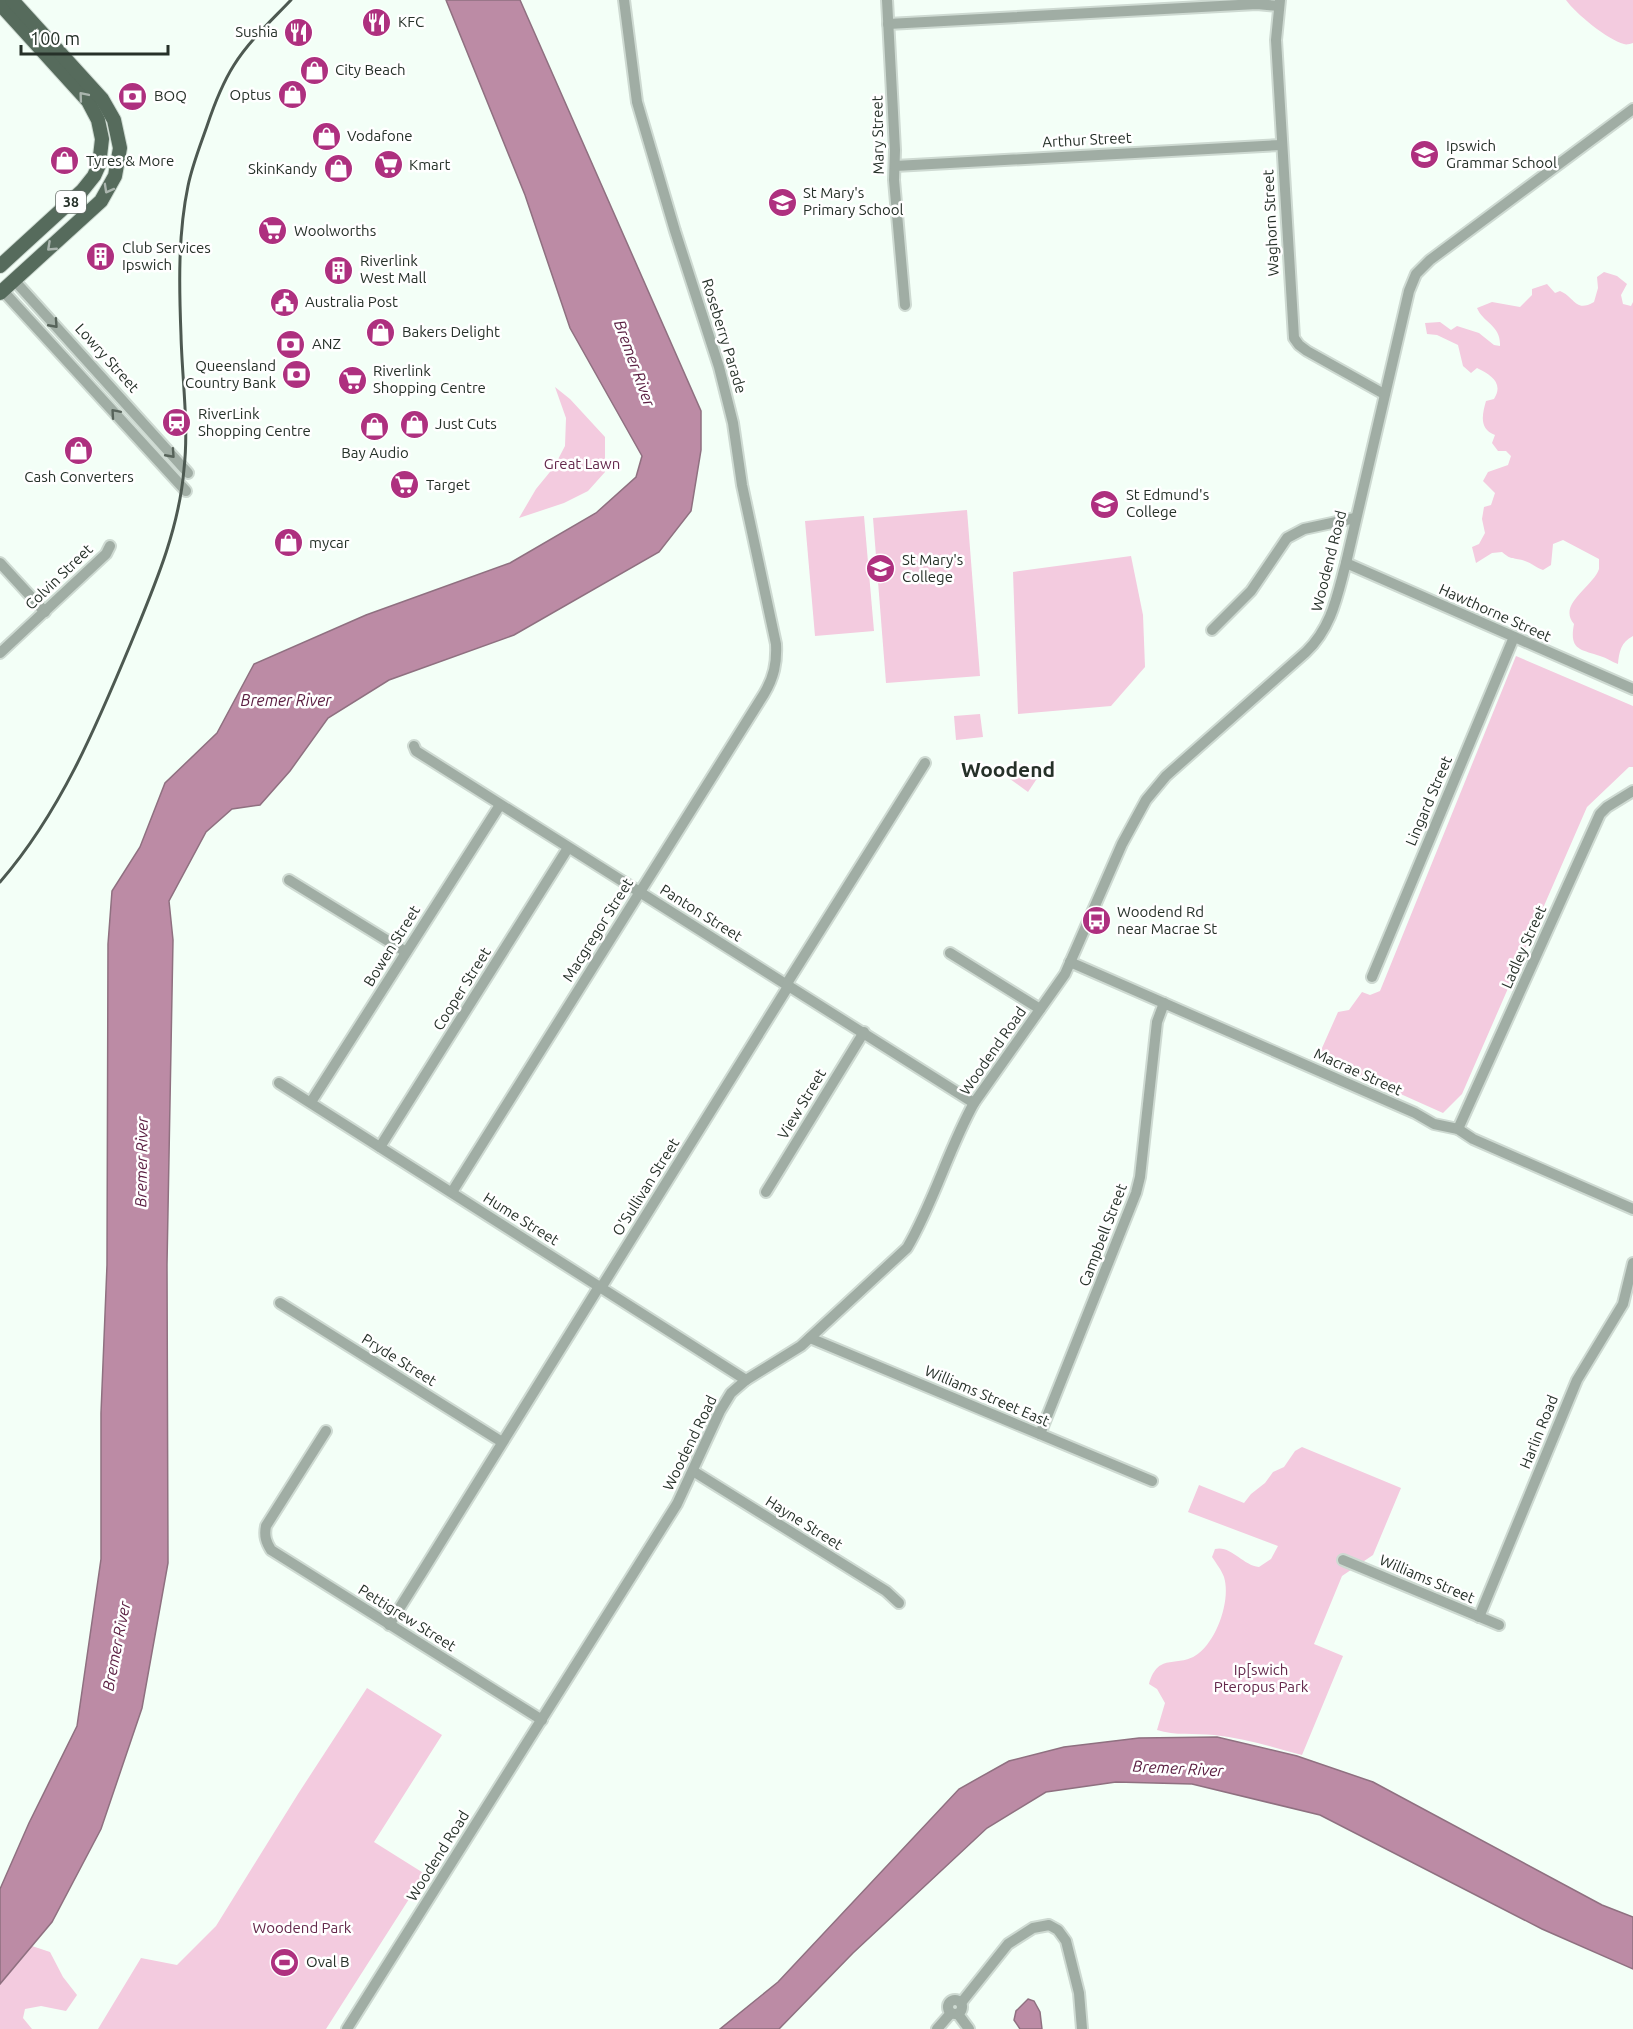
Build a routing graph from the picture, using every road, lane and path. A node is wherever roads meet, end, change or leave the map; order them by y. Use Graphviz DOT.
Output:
graph roads {
  1 [pos="12,0"];
  2 [pos="624,0"];
  3 [pos="887,0"];
  4 [pos="1279,3"];
  5 [pos="0,4"];
  6 [pos="888,24"];
  7 [pos="1633,110"];
  8 [pos="1281,145"];
  9 [pos="102,150"];
  10 [pos="119,154"];
  11 [pos="895,166"];
  12 [pos="0,266"];
  13 [pos="14,280"];
  14 [pos="1,290"];
  15 [pos="904,305"];
  16 [pos="1384,394"];
  17 [pos="188,473"];
  18 [pos="186,491"];
  19 [pos="1355,518"];
  20 [pos="110,546"];
  21 [pos="0,563"];
  22 [pos="1346,563"];
  23 [pos="45,612"];
  24 [pos="1212,630"];
  25 [pos="1514,637"];
  26 [pos="0,653"];
  27 [pos="770,684"];
  28 [pos="1633,689"];
  29 [pos="414,746"];
  30 [pos="925,763"];
  31 [pos="1633,791"];
  32 [pos="500,806"];
  33 [pos="568,848"];
  34 [pos="289,880"];
  35 [pos="639,892"];
  36 [pos="406,952"];
  37 [pos="950,953"];
  38 [pos="1070,962"];
  39 [pos="1371,977"];
  40 [pos="788,985"];
  41 [pos="1164,1003"];
  42 [pos="1040,1009"];
  43 [pos="864,1032"];
  44 [pos="279,1083"];
  45 [pos="311,1102"];
  46 [pos="974,1103"];
  47 [pos="1458,1129"];
  48 [pos="380,1147"];
  49 [pos="452,1192"];
  50 [pos="766,1192"];
  51 [pos="1633,1209"];
  52 [pos="1633,1263"];
  53 [pos="601,1287"];
  54 [pos="280,1303"];
  55 [pos="810,1338"];
  56 [pos="746,1380"];
  57 [pos="326,1431"];
  58 [pos="1040,1434"];
  59 [pos="502,1442"];
  60 [pos="693,1471"];
  61 [pos="1152,1481"];
  62 [pos="1343,1560"];
  63 [pos="899,1603"];
  64 [pos="1479,1617"];
  65 [pos="389,1625"];
  66 [pos="1499,1625"];
  67 [pos="542,1720"];
  68 [pos="957,2010"];
  69 [pos="347,2029"];
  70 [pos="937,2029"];
  71 [pos="969,2029"];
  72 [pos="1082,2029"];
  1 -- 10 [label="main road"];
  2 -- 27 [label="street, Roseberry Parade"];
  3 -- 6 [label="street, Mary Street"];
  4 -- 6 [label="street"];
  4 -- 8 [label="street, Waghorn Street"];
  9 -- 5 [label="main road, one-way"];
  6 -- 11 [label="street, Mary Street"];
  7 -- 16 [label="street, Woodend Road"];
  8 -- 11 [label="street, Arthur Street"];
  8 -- 16 [label="street, Waghorn Street"];
  9 -- 10 [label="main road"];
  9 -- 12 [label="main road, 38"];
  10 -- 13 [label="main road, 38, one-way"];
  11 -- 15 [label="street, Mary Street"];
  12 -- 13 [label="main road, Lowry Street"];
  13 -- 14 [label="main road, 38"];
  13 -- 17 [label="street, Lowry Street, one-way"];
  18 -- 14 [label="street, Lowry Street, one-way"];
  16 -- 19 [label="street, Woodend Road"];
  19 -- 22 [label="street, Woodend Road"];
  19 -- 24 [label="street"];
  20 -- 23 [label="street, Colvin Street"];
  21 -- 23 [label="street"];
  22 -- 25 [label="street, Hawthorne Street"];
  22 -- 38 [label="street, Woodend Road"];
  23 -- 26 [label="street, Colvin Street"];
  25 -- 28 [label="street, Hawthorne Street"];
  25 -- 39 [label="street, Lingard Street"];
  27 -- 35 [label="street, Macgregor Street"];
  29 -- 32 [label="street, Panton Street"];
  30 -- 40 [label="street, O'Sullivan Street"];
  31 -- 47 [label="street, Ladley Street"];
  32 -- 33 [label="street, Panton Street"];
  32 -- 36 [label="street, Bowen Street"];
  33 -- 35 [label="street, Panton Street"];
  33 -- 48 [label="street, Cooper Street"];
  34 -- 36 [label="street"];
  35 -- 40 [label="street, Panton Street"];
  35 -- 49 [label="street, Macgregor Street"];
  36 -- 45 [label="street, Bowen Street"];
  37 -- 42 [label="street"];
  38 -- 41 [label="street, Macrae Street"];
  38 -- 42 [label="street, Woodend Road"];
  40 -- 43 [label="street, Panton Street"];
  40 -- 53 [label="street, O'Sullivan Street"];
  41 -- 47 [label="street, Macrae Street"];
  41 -- 58 [label="street, Campbell Street"];
  42 -- 46 [label="street, Woodend Road"];
  43 -- 46 [label="street, Panton Street"];
  43 -- 50 [label="street, View Street"];
  44 -- 45 [label="street, Hume Street"];
  45 -- 48 [label="street, Hume Street"];
  46 -- 55 [label="street, Woodend Road"];
  47 -- 51 [label="street, Macrae Street"];
  48 -- 49 [label="street, Hume Street"];
  49 -- 53 [label="street, Hume Street"];
  52 -- 64 [label="street, Harlin Road"];
  53 -- 56 [label="street, Hume Street"];
  53 -- 59 [label="street, O'Sullivan Street"];
  54 -- 59 [label="street, Pryde Street"];
  55 -- 56 [label="street, Woodend Road"];
  55 -- 58 [label="street, Williams Street East"];
  56 -- 60 [label="street, Woodend Road"];
  57 -- 65 [label="street, Pettigrew Street"];
  58 -- 61 [label="street, Williams Street East"];
  59 -- 65 [label="street, O'Sullivan Street"];
  60 -- 63 [label="street, Hayne Street"];
  60 -- 67 [label="street, Woodend Road"];
  62 -- 64 [label="street, Williams Street"];
  64 -- 66 [label="street, Williams Street"];
  65 -- 67 [label="street, Pettigrew Street"];
  67 -- 69 [label="street, Woodend Road"];
  68 -- 70 [label="street"];
  68 -- 71 [label="street"];
  68 -- 72 [label="street"];
}
